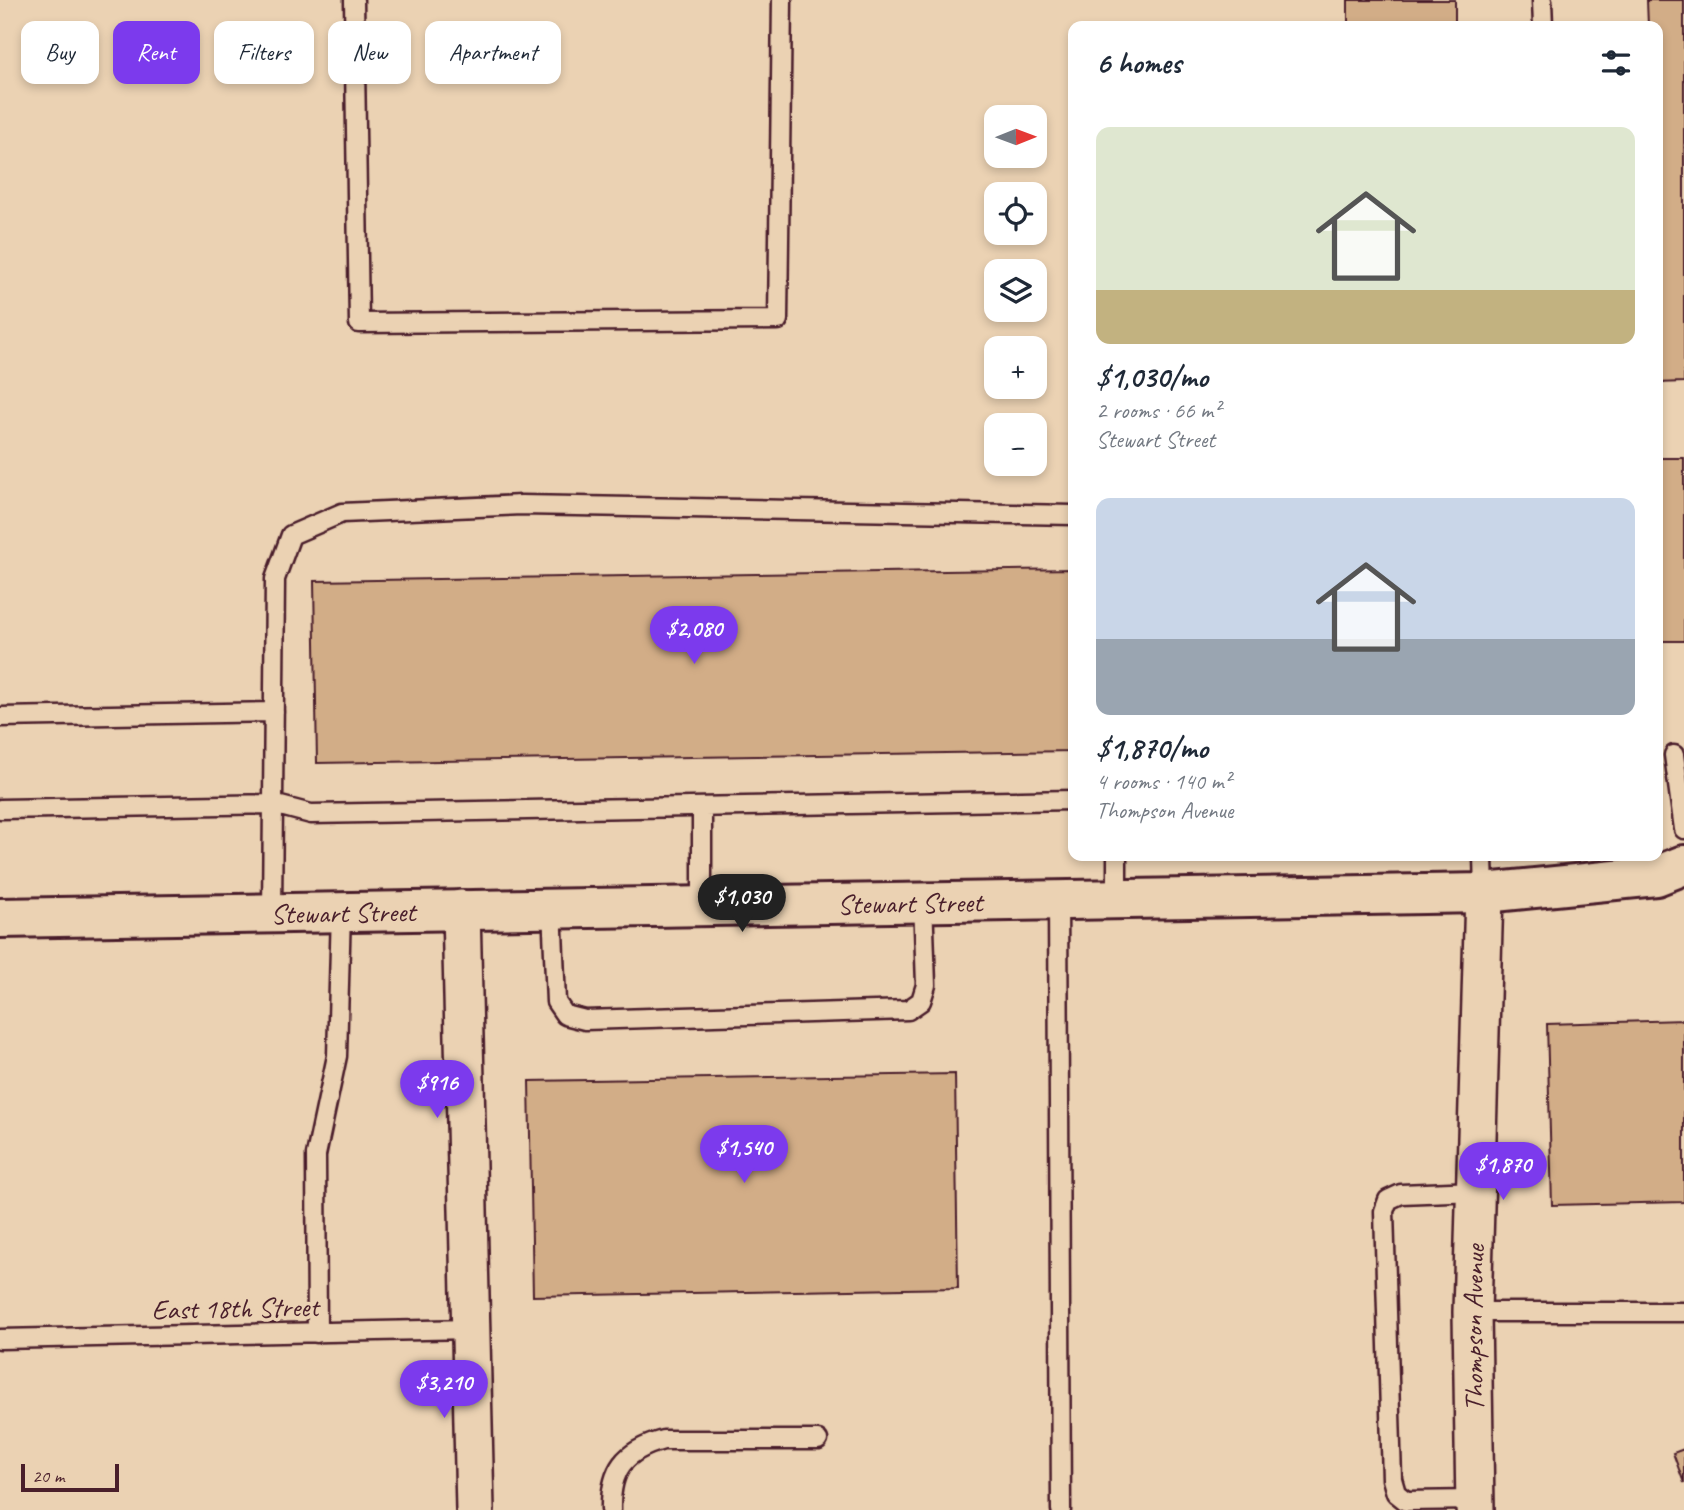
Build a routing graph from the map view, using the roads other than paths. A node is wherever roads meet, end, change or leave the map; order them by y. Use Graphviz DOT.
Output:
graph roads {
  1 [pos="354,0"];
  2 [pos="782,0"];
  3 [pos="1542,0"];
  4 [pos="1542,21"];
  5 [pos="1068,515"];
  6 [pos="274,712"];
  7 [pos="0,717"];
  8 [pos="1672,754"];
  9 [pos="1068,800"];
  10 [pos="273,804"];
  11 [pos="702,807"];
  12 [pos="0,809"];
  13 [pos="1684,829"];
  14 [pos="1116,861"];
  15 [pos="1684,865"];
  16 [pos="1484,874"];
  17 [pos="1118,897"];
  18 [pos="1058,898"];
  19 [pos="923,900"];
  20 [pos="702,905"];
  21 [pos="552,907"];
  22 [pos="461,909"];
  23 [pos="341,911"];
  24 [pos="272,912"];
  25 [pos="0,918"];
  26 [pos="1475,1191"];
  27 [pos="1472,1312"];
  28 [pos="1684,1312"];
  29 [pos="471,1329"];
  30 [pos="317,1333"];
  31 [pos="0,1339"];
  32 [pos="818,1440"];
  33 [pos="1475,1505"];
  34 [pos="475,1510"];
  35 [pos="611,1510"];
  36 [pos="1061,1510"];
  1 -- 2 [label="lane"];
  3 -- 4 [label="lane"];
  5 -- 6 [label="lane"];
  6 -- 7 [label="lane"];
  6 -- 10 [label="lane"];
  8 -- 13 [label="lane"];
  9 -- 11 [label="lane"];
  10 -- 11 [label="lane"];
  10 -- 12 [label="lane"];
  10 -- 24 [label="lane"];
  11 -- 20 [label="lane"];
  14 -- 17 [label="lane"];
  15 -- 16 [label="street, Stewart Street"];
  16 -- 17 [label="street, Stewart Street"];
  16 -- 26 [label="street, Thompson Avenue"];
  17 -- 18 [label="street, Stewart Street"];
  18 -- 19 [label="street, Stewart Street"];
  18 -- 36 [label="lane"];
  19 -- 20 [label="street, Stewart Street"];
  19 -- 21 [label="lane"];
  20 -- 21 [label="street, Stewart Street"];
  21 -- 22 [label="street, Stewart Street"];
  22 -- 23 [label="street, Stewart Street"];
  22 -- 29 [label="street"];
  23 -- 24 [label="street, Stewart Street"];
  23 -- 30 [label="lane"];
  24 -- 25 [label="street, Stewart Street"];
  26 -- 27 [label="street, Thompson Avenue"];
  26 -- 33 [label="lane"];
  27 -- 28 [label="lane"];
  27 -- 33 [label="street, Thompson Avenue"];
  29 -- 30 [label="lane, East 18th Street"];
  29 -- 34 [label="street"];
  30 -- 31 [label="lane, East 18th Street"];
  32 -- 35 [label="lane"];
}
